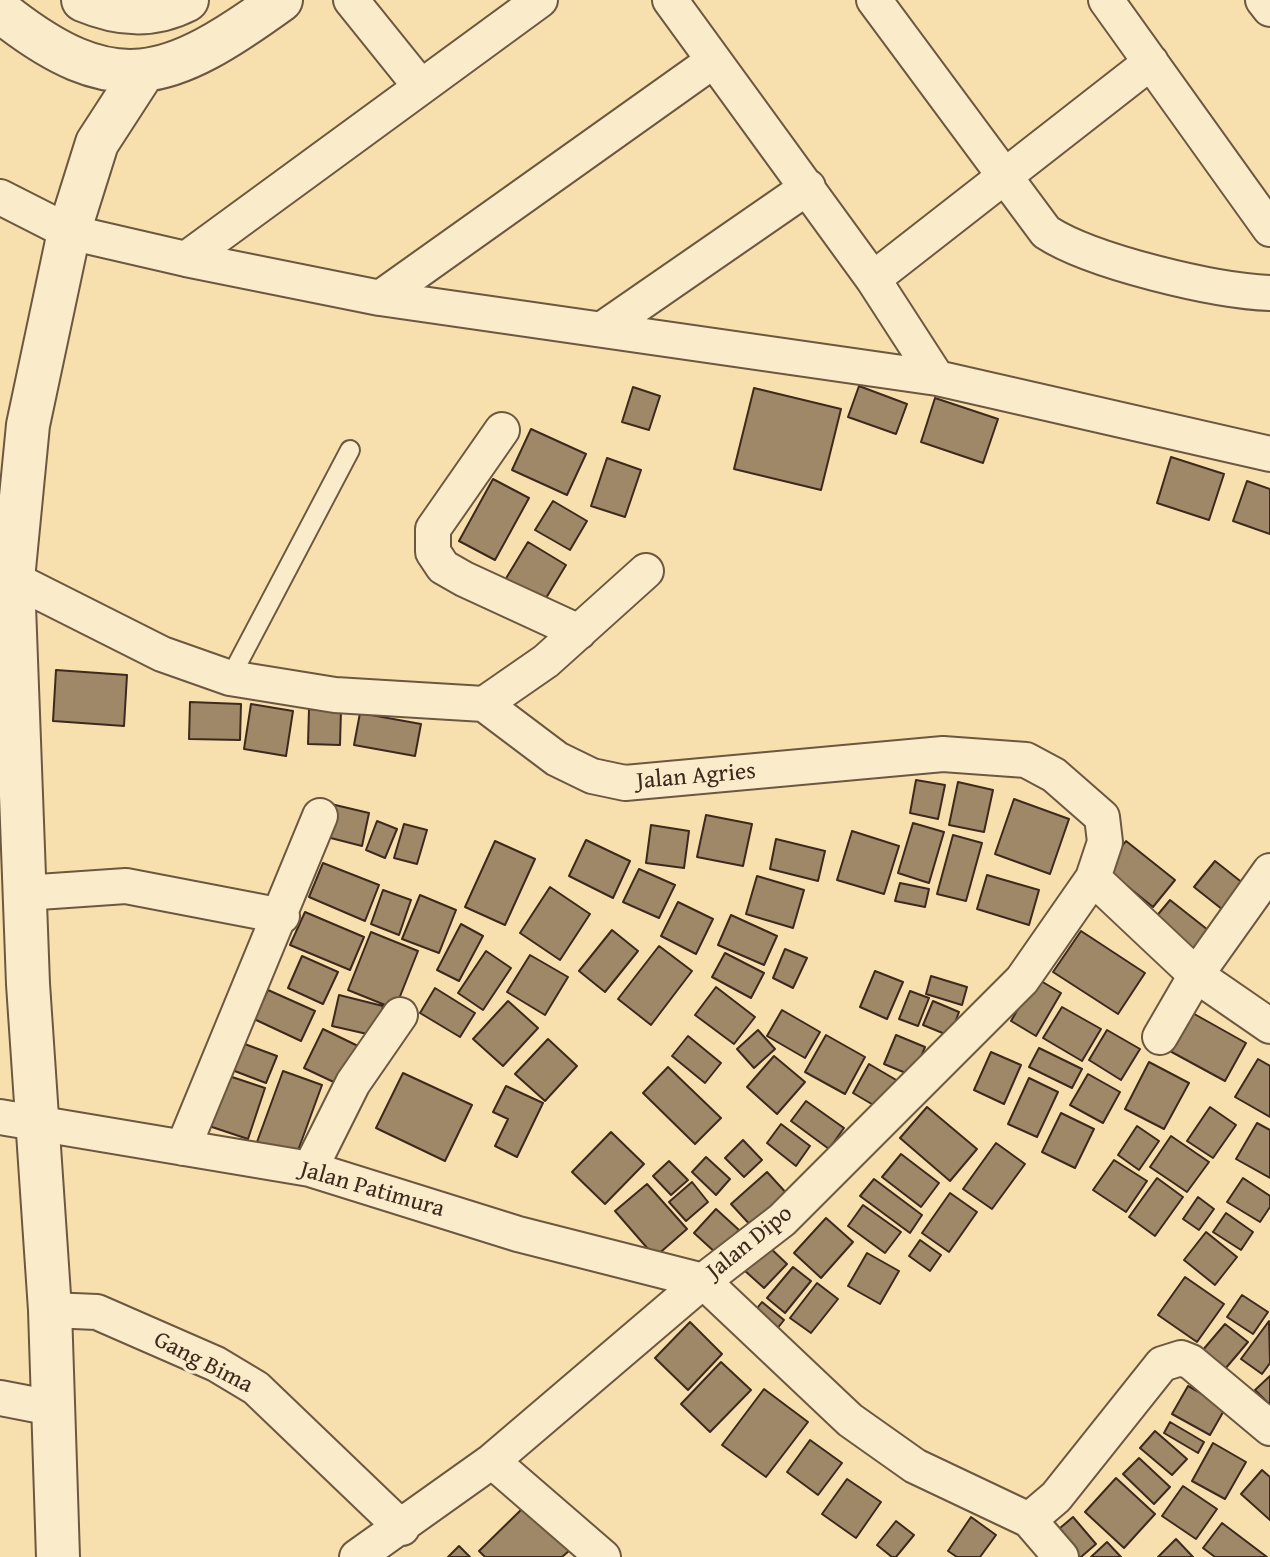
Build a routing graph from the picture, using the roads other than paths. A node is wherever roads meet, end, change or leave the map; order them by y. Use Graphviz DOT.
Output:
graph roads {
  1 [pos="83,0"];
  2 [pos="187,0"];
  3 [pos="281,0"];
  4 [pos="351,0"];
  5 [pos="540,0"];
  6 [pos="670,0"];
  7 [pos="874,0"];
  8 [pos="1106,0"];
  9 [pos="1263,0"];
  10 [pos="1270,9"];
  11 [pos="0,11"];
  12 [pos="713,61"];
  13 [pos="1151,62"];
  14 [pos="82,63"];
  15 [pos="143,72"];
  16 [pos="421,87"];
  17 [pos="97,143"];
  18 [pos="1006,173"];
  19 [pos="808,187"];
  20 [pos="0,197"];
  21 [pos="1270,229"];
  22 [pos="69,232"];
  23 [pos="186,259"];
  24 [pos="873,279"];
  25 [pos="1270,293"];
  26 [pos="380,298"];
  27 [pos="604,328"];
  28 [pos="937,378"];
  29 [pos="502,430"];
  30 [pos="350,450"];
  31 [pos="1270,454"];
  32 [pos="646,571"];
  33 [pos="13,579"];
  34 [pos="579,632"];
  35 [pos="230,678"];
  36 [pos="484,704"];
  37 [pos="320,816"];
  38 [pos="1270,871"];
  39 [pos="1093,878"];
  40 [pos="24,893"];
  41 [pos="282,916"];
  42 [pos="1196,975"];
  43 [pos="400,1015"];
  44 [pos="1270,1026"];
  45 [pos="1160,1037"];
  46 [pos="18,1119"];
  47 [pos="183,1148"];
  48 [pos="310,1169"];
  49 [pos="703,1281"];
  50 [pos="50,1310"];
  51 [pos="0,1398"];
  52 [pos="52,1408"];
  53 [pos="1270,1428"];
  54 [pos="492,1461"];
  55 [pos="1029,1520"];
  56 [pos="402,1528"];
  57 [pos="58,1557"];
  58 [pos="357,1557"];
  59 [pos="603,1557"];
  60 [pos="1061,1557"];
  1 -- 2 [label="street"];
  3 -- 15 [label="street"];
  4 -- 16 [label="street"];
  5 -- 16 [label="street"];
  6 -- 12 [label="street"];
  7 -- 18 [label="street"];
  8 -- 13 [label="street"];
  9 -- 10 [label="street"];
  11 -- 14 [label="street"];
  12 -- 19 [label="street"];
  12 -- 26 [label="street"];
  13 -- 18 [label="street"];
  13 -- 21 [label="street"];
  14 -- 15 [label="street"];
  14 -- 17 [label="street"];
  15 -- 17 [label="street"];
  16 -- 23 [label="street"];
  17 -- 22 [label="street"];
  18 -- 24 [label="street"];
  18 -- 25 [label="street"];
  19 -- 24 [label="street"];
  19 -- 27 [label="street"];
  20 -- 22 [label="street"];
  22 -- 23 [label="street"];
  22 -- 33 [label="street"];
  23 -- 26 [label="street"];
  24 -- 28 [label="street"];
  26 -- 27 [label="street"];
  27 -- 28 [label="street"];
  28 -- 31 [label="street"];
  29 -- 34 [label="street"];
  30 -- 35 [label="lane"];
  32 -- 34 [label="street"];
  33 -- 35 [label="street"];
  33 -- 40 [label="street"];
  34 -- 36 [label="street"];
  35 -- 36 [label="street"];
  36 -- 39 [label="street, Jalan Agries"];
  37 -- 41 [label="street"];
  38 -- 42 [label="street"];
  39 -- 42 [label="street"];
  39 -- 49 [label="street, Jalan Dipo"];
  40 -- 41 [label="street"];
  40 -- 46 [label="street"];
  41 -- 47 [label="street"];
  42 -- 44 [label="street"];
  42 -- 45 [label="street"];
  43 -- 48 [label="street"];
  46 -- 47 [label="street, Jalan Patimura"];
  46 -- 50 [label="street"];
  47 -- 48 [label="street, Jalan Patimura"];
  48 -- 49 [label="street, Jalan Patimura"];
  49 -- 54 [label="street, Jalan Dipo"];
  49 -- 55 [label="street"];
  50 -- 52 [label="street"];
  50 -- 56 [label="street, Gang Bima"];
  51 -- 52 [label="street"];
  52 -- 57 [label="street"];
  53 -- 55 [label="street"];
  54 -- 56 [label="street, Jalan Dipo"];
  54 -- 59 [label="street"];
  55 -- 60 [label="street"];
  56 -- 58 [label="street, Jalan Dipo"];
}
